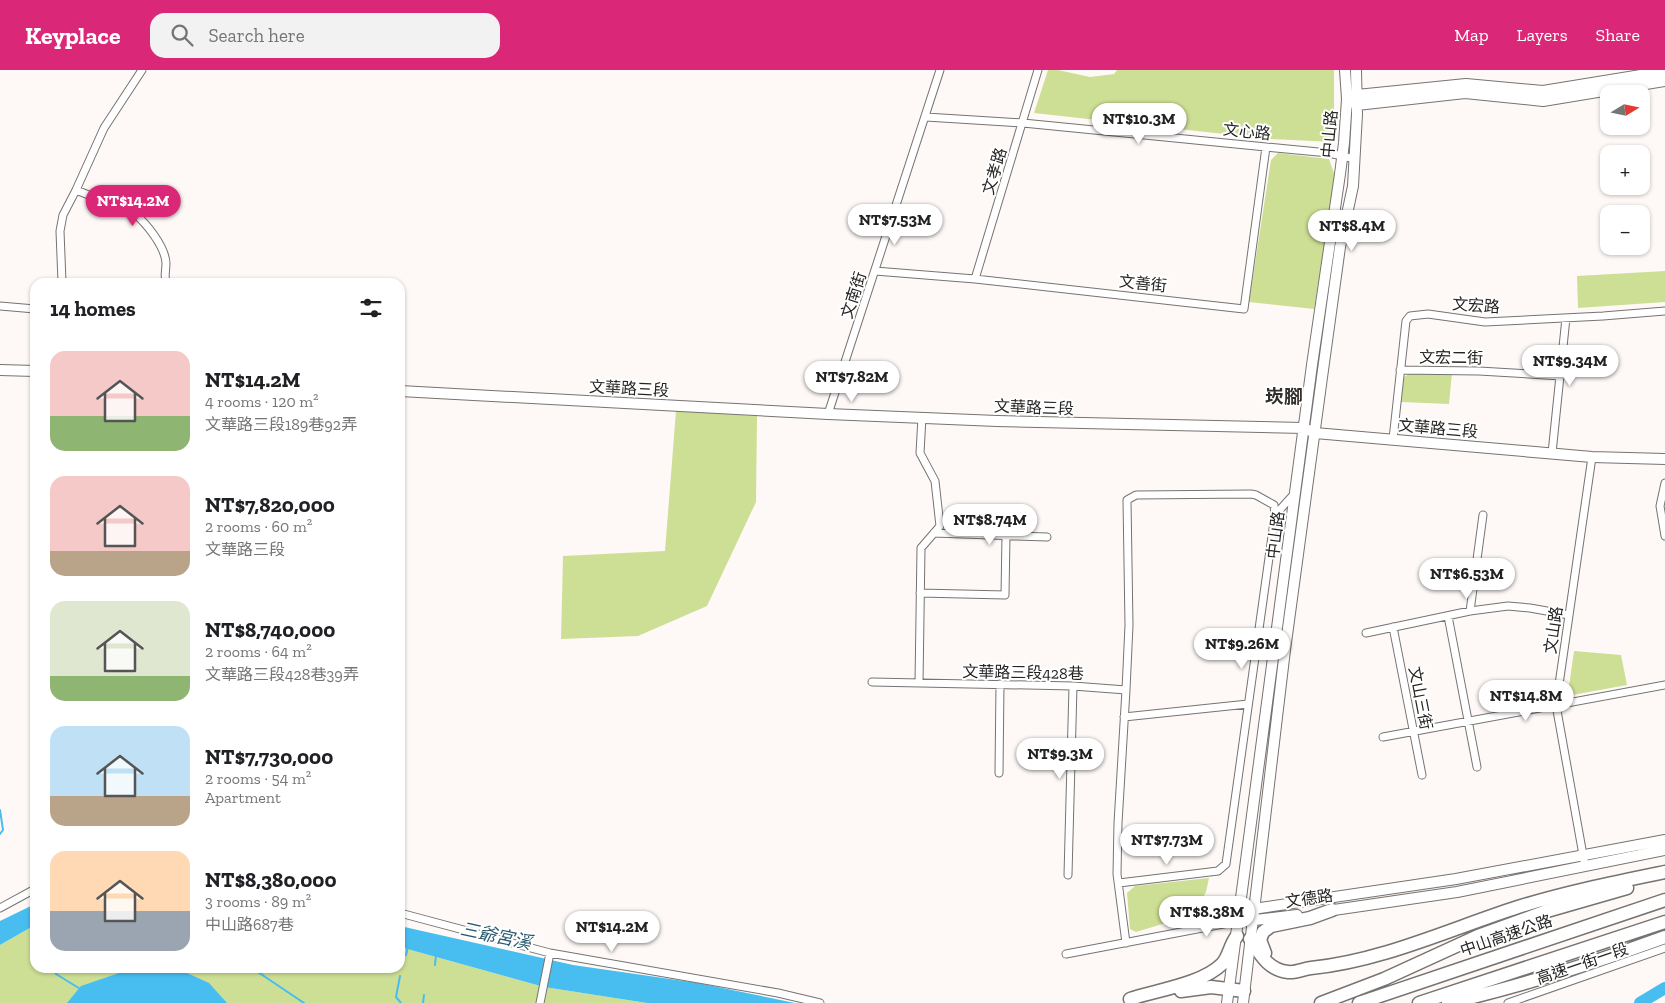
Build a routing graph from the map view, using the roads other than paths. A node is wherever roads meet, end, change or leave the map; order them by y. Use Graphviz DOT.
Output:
graph roads {
  1 [pos="142,70"];
  2 [pos="940,70"];
  3 [pos="1038,70"];
  4 [pos="1346,70"];
  5 [pos="1356,70"];
  6 [pos="1665,71"];
  7 [pos="1665,81"];
  8 [pos="1402,96"];
  9 [pos="1354,99"];
  10 [pos="926,117"];
  11 [pos="1023,123"];
  12 [pos="1266,146"];
  13 [pos="1343,155"];
  14 [pos="1355,159"];
  15 [pos="76,190"];
  16 [pos="875,271"];
  17 [pos="62,278"];
  18 [pos="164,278"];
  19 [pos="975,279"];
  20 [pos="0,306"];
  21 [pos="30,309"];
  22 [pos="1665,311"];
  23 [pos="1566,318"];
  24 [pos="0,370"];
  25 [pos="1400,370"];
  26 [pos="30,372"];
  27 [pos="1561,376"];
  28 [pos="405,391"];
  29 [pos="828,414"];
  30 [pos="922,417"];
  31 [pos="1304,428"];
  32 [pos="1315,433"];
  33 [pos="1393,439"];
  34 [pos="1552,453"];
  35 [pos="1592,457"];
  36 [pos="1665,459"];
  37 [pos="1665,482"];
  38 [pos="1296,491"];
  39 [pos="1275,515"];
  40 [pos="1483,515"];
  41 [pos="934,533"];
  42 [pos="1006,536"];
  43 [pos="1665,536"];
  44 [pos="1047,537"];
  45 [pos="920,593"];
  46 [pos="1470,611"];
  47 [pos="1569,615"];
  48 [pos="1448,616"];
  49 [pos="1393,627"];
  50 [pos="1366,632"];
  51 [pos="872,682"];
  52 [pos="918,683"];
  53 [pos="1000,684"];
  54 [pos="1073,686"];
  55 [pos="1665,686"];
  56 [pos="1126,690"];
  57 [pos="1248,704"];
  58 [pos="1556,705"];
  59 [pos="1124,717"];
  60 [pos="1468,721"];
  61 [pos="1413,731"];
  62 [pos="1383,737"];
  63 [pos="1476,767"];
  64 [pos="999,773"];
  65 [pos="1422,775"];
  66 [pos="1665,840"];
  67 [pos="1665,850"];
  68 [pos="1584,861"];
  69 [pos="1665,872"];
  70 [pos="1068,875"];
  71 [pos="1665,877"];
  72 [pos="1119,884"];
  73 [pos="30,892"];
  74 [pos="1665,900"];
  75 [pos="0,908"];
  76 [pos="1253,909"];
  77 [pos="1332,910"];
  78 [pos="405,914"];
  79 [pos="1239,921"];
  80 [pos="1252,921"];
  81 [pos="1665,922"];
  82 [pos="1237,936"];
  83 [pos="1665,937"];
  84 [pos="1250,939"];
  85 [pos="1126,943"];
  86 [pos="1665,948"];
  87 [pos="1066,954"];
  88 [pos="550,955"];
  89 [pos="1304,969"];
  90 [pos="1229,989"];
  91 [pos="1243,997"];
  92 [pos="540,999"];
  93 [pos="1126,1001"];
  94 [pos="820,1003"];
  95 [pos="1227,1003"];
  96 [pos="1321,1003"];
  97 [pos="1359,1003"];
  98 [pos="1419,1003"];
  99 [pos="1448,1003"];
  100 [pos="1508,1003"];
  1 -- 15 [label="street"];
  2 -- 10 [label="street, 文南街"];
  3 -- 11 [label="street, 文孝路"];
  4 -- 9 [label="street, 中山路"];
  5 -- 9 [label="street, 中山路"];
  6 -- 8 [label="street"];
  7 -- 8 [label="street"];
  8 -- 9 [label="street"];
  9 -- 13 [label="street, 中山路"];
  9 -- 14 [label="street, 中山路"];
  10 -- 11 [label="street, 文心路"];
  10 -- 16 [label="street, 文南街"];
  11 -- 12 [label="street, 文心路"];
  11 -- 19 [label="street, 文孝路"];
  12 -- 13 [label="street, 文心路"];
  12 -- 19 [label="street, 文善街"];
  13 -- 14 [label="street, 文心路"];
  13 -- 31 [label="street, 中山路"];
  14 -- 32 [label="street, 中山路"];
  15 -- 17 [label="street"];
  15 -- 18 [label="street"];
  16 -- 19 [label="street, 文善街"];
  16 -- 29 [label="street, 文南街"];
  20 -- 21 [label="street"];
  22 -- 23 [label="street, 文宏路"];
  23 -- 25 [label="street, 文宏路"];
  23 -- 27 [label="street"];
  24 -- 26 [label="street"];
  25 -- 27 [label="street, 文宏二街"];
  25 -- 33 [label="street, 文宏路"];
  27 -- 34 [label="street"];
  28 -- 29 [label="street, 文華路三段"];
  29 -- 30 [label="street, 文華路三段"];
  30 -- 31 [label="street, 文華路三段"];
  30 -- 41 [label="street"];
  31 -- 32 [label="street, 文華路三段"];
  31 -- 38 [label="street, 中山路"];
  32 -- 33 [label="street, 文華路三段"];
  32 -- 76 [label="street, 中山路"];
  33 -- 34 [label="street, 文華路三段"];
  34 -- 35 [label="street, 文華路三段"];
  35 -- 36 [label="street, 文華路三段"];
  35 -- 47 [label="street, 文山路"];
  37 -- 43 [label="street"];
  38 -- 39 [label="street"];
  38 -- 79 [label="street, 中山路"];
  39 -- 56 [label="street"];
  39 -- 57 [label="street"];
  40 -- 46 [label="street"];
  41 -- 42 [label="street"];
  41 -- 45 [label="street"];
  42 -- 44 [label="street"];
  42 -- 45 [label="street"];
  45 -- 52 [label="street"];
  46 -- 47 [label="street"];
  46 -- 48 [label="street"];
  47 -- 58 [label="street, 文山路"];
  48 -- 49 [label="street"];
  48 -- 60 [label="street"];
  49 -- 50 [label="street"];
  49 -- 61 [label="street, 文山三街"];
  51 -- 52 [label="street, 文華路三段428巷"];
  52 -- 53 [label="street, 文華路三段428巷"];
  53 -- 54 [label="street, 文華路三段428巷"];
  53 -- 64 [label="street"];
  54 -- 56 [label="street, 文華路三段428巷"];
  54 -- 70 [label="street"];
  55 -- 58 [label="street"];
  56 -- 59 [label="street"];
  57 -- 59 [label="street"];
  57 -- 72 [label="street"];
  58 -- 60 [label="street"];
  58 -- 68 [label="street, 文山路"];
  59 -- 72 [label="street"];
  60 -- 61 [label="street"];
  60 -- 63 [label="street"];
  61 -- 62 [label="street"];
  61 -- 65 [label="street, 文山三街"];
  66 -- 68 [label="street, 文德路"];
  67 -- 68 [label="street, 文德路"];
  68 -- 76 [label="street, 文德路"];
  68 -- 77 [label="street, 文德路"];
  69 -- 89 [label="highway"];
  71 -- 96 [label="highway"];
  72 -- 85 [label="street"];
  73 -- 75 [label="street"];
  74 -- 97 [label="highway, 中山高速公路"];
  76 -- 79 [label="street"];
  76 -- 80 [label="street, 中山路"];
  77 -- 80 [label="street, 文德路"];
  77 -- 89 [label="highway"];
  78 -- 88 [label="street"];
  79 -- 80 [label="street, 文德路"];
  79 -- 82 [label="street, 中山路"];
  79 -- 85 [label="street"];
  80 -- 84 [label="street, 中山路"];
  81 -- 98 [label="highway"];
  82 -- 90 [label="street, 中山路"];
  82 -- 93 [label="highway"];
  83 -- 99 [label="highway"];
  84 -- 89 [label="highway"];
  84 -- 91 [label="street, 中山路"];
  85 -- 87 [label="street"];
  86 -- 100 [label="street, 高速一街一段"];
  88 -- 92 [label="street"];
  88 -- 94 [label="street"];
  90 -- 91 [label="highway"];
  90 -- 93 [label="highway"];
  90 -- 95 [label="street, 中山路"];
}
